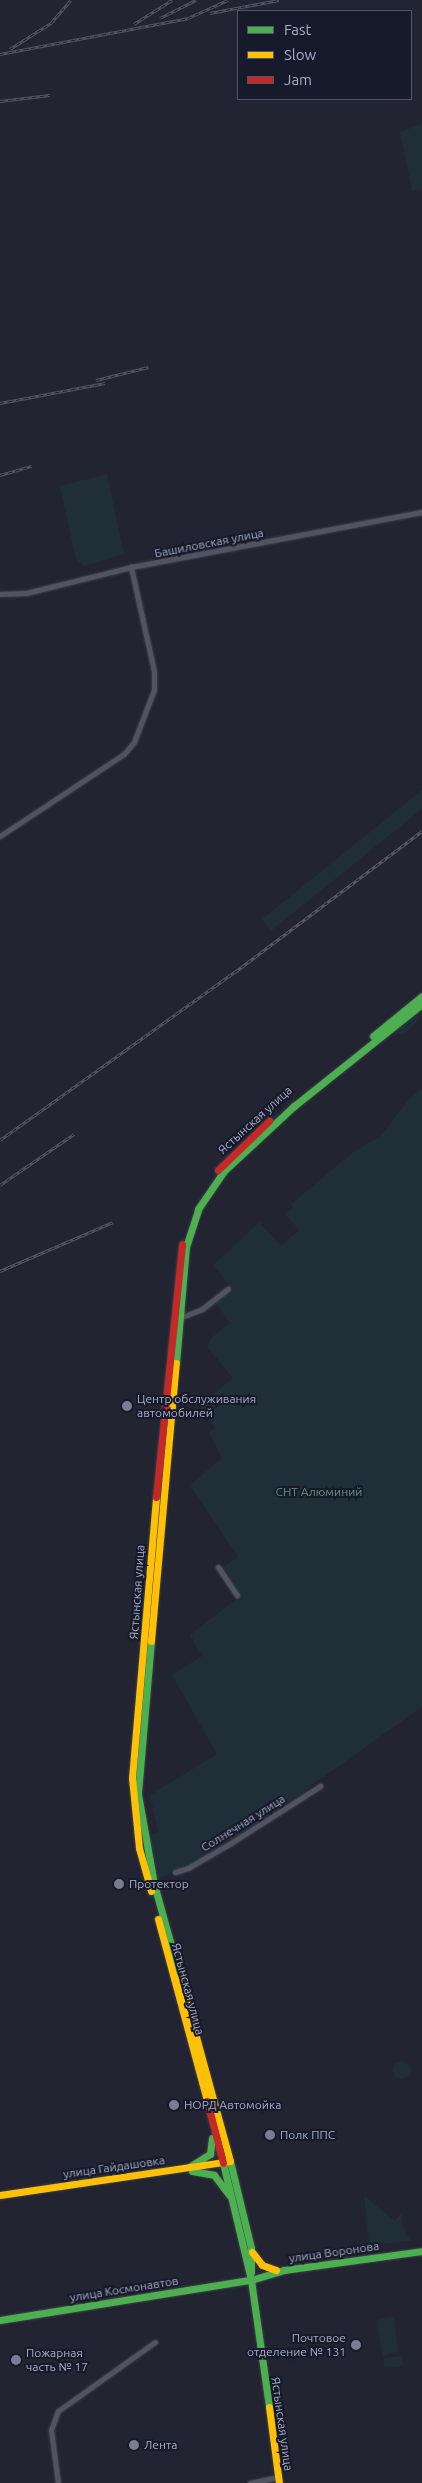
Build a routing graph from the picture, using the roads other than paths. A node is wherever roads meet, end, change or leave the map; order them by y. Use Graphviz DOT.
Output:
graph roads {
  1 [pos="422,512"];
  2 [pos="131,567"];
  3 [pos="0,594"];
  4 [pos="0,836"];
  5 [pos="422,996"];
  6 [pos="422,1004"];
  7 [pos="228,1289"];
  8 [pos="179,1318"];
  9 [pos="218,1567"];
  10 [pos="237,1596"];
  11 [pos="320,1786"];
  12 [pos="174,1872"];
  13 [pos="210,2117"];
  14 [pos="226,2162"];
  15 [pos="183,2170"];
  16 [pos="0,2195"];
  17 [pos="229,2195"];
  18 [pos="422,2251"];
  19 [pos="252,2252"];
  20 [pos="284,2270"];
  21 [pos="251,2280"];
  22 [pos="0,2320"];
  23 [pos="155,2342"];
  24 [pos="279,2480"];
  25 [pos="58,2483"];
  26 [pos="250,2483"];
  1 -- 2 [label="street, Башиловская улица"];
  2 -- 3 [label="street, Башиловская улица"];
  2 -- 4 [label="street"];
  5 -- 13 [label="main road, Ястынская улица"];
  6 -- 8 [label="main road, Ястынская улица"];
  7 -- 8 [label="street"];
  8 -- 14 [label="main road, Ястынская улица"];
  9 -- 10 [label="street"];
  11 -- 12 [label="street, Солнечная улица"];
  13 -- 14 [label="main road, Ястынская улица"];
  13 -- 15 [label="main road"];
  14 -- 15 [label="main road, улица Гайдашовка"];
  14 -- 17 [label="main road, Ястынская улица"];
  14 -- 19 [label="main road, Ястынская улица"];
  15 -- 16 [label="main road, улица Гайдашовка"];
  15 -- 17 [label="main road"];
  17 -- 21 [label="main road, Ястынская улица"];
  18 -- 20 [label="main road, улица Воронова"];
  19 -- 20 [label="main road"];
  19 -- 21 [label="main road, Ястынская улица"];
  20 -- 21 [label="main road, улица Воронова"];
  21 -- 22 [label="main road, улица Космонавтов"];
  21 -- 24 [label="main road, Ястынская улица"];
  23 -- 25 [label="street"];
  24 -- 26 [label="street"];
}
